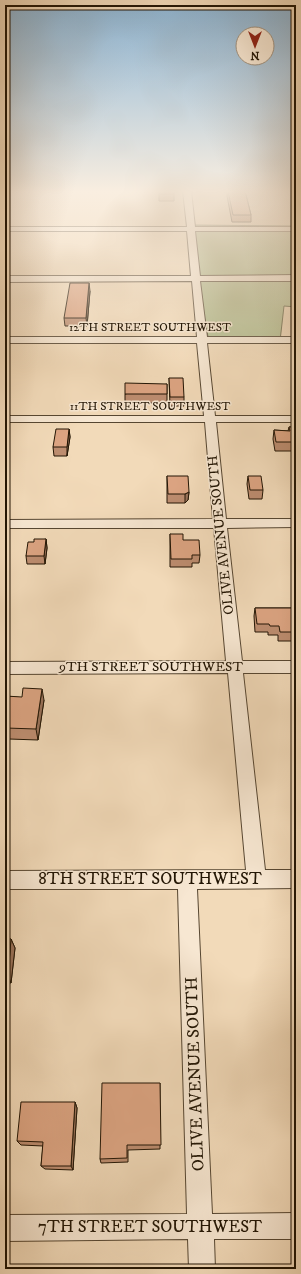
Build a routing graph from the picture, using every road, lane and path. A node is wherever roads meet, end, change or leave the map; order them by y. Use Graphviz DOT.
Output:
graph roads {
  1 [pos="193,250"];
  2 [pos="296,278"];
  3 [pos="5,279"];
  4 [pos="196,279"];
  5 [pos="5,340"];
  6 [pos="202,340"];
  7 [pos="296,340"];
  8 [pos="5,419"];
  9 [pos="210,419"];
  10 [pos="296,419"];
  11 [pos="220,523"];
  12 [pos="296,523"];
  13 [pos="5,524"];
  14 [pos="234,667"];
  15 [pos="296,667"];
  16 [pos="5,668"];
  17 [pos="187,879"];
  18 [pos="256,879"];
  19 [pos="296,879"];
  20 [pos="5,880"];
  21 [pos="200,1226"];
  22 [pos="296,1226"];
  23 [pos="5,1228"];
  24 [pos="202,1269"];
  1 -- 4 [label="street, OLIVE AVENUE SOUTH"];
  2 -- 4 [label="street"];
  3 -- 4 [label="street"];
  4 -- 6 [label="street, OLIVE AVENUE SOUTH"];
  5 -- 6 [label="street, 12TH STREET SOUTHWEST"];
  6 -- 7 [label="street, 12TH STREET SOUTHWEST"];
  6 -- 9 [label="street, OLIVE AVENUE SOUTH"];
  8 -- 9 [label="street, 11TH STREET SOUTHWEST"];
  9 -- 10 [label="street, 11TH STREET SOUTHWEST"];
  9 -- 11 [label="street, OLIVE AVENUE SOUTH"];
  11 -- 12 [label="street"];
  11 -- 13 [label="street"];
  11 -- 14 [label="street, OLIVE AVENUE SOUTH"];
  14 -- 15 [label="street, 9TH STREET SOUTHWEST"];
  14 -- 16 [label="street, 9TH STREET SOUTHWEST"];
  14 -- 18 [label="street, OLIVE AVENUE SOUTH"];
  17 -- 18 [label="street, 8TH STREET SOUTHWEST"];
  17 -- 20 [label="street, 8TH STREET SOUTHWEST"];
  17 -- 21 [label="street, OLIVE AVENUE SOUTH"];
  18 -- 19 [label="street, 8TH STREET SOUTHWEST"];
  21 -- 22 [label="street, 7TH STREET SOUTHWEST"];
  21 -- 23 [label="street, 7TH STREET SOUTHWEST"];
  21 -- 24 [label="street, OLIVE AVENUE SOUTH"];
}
